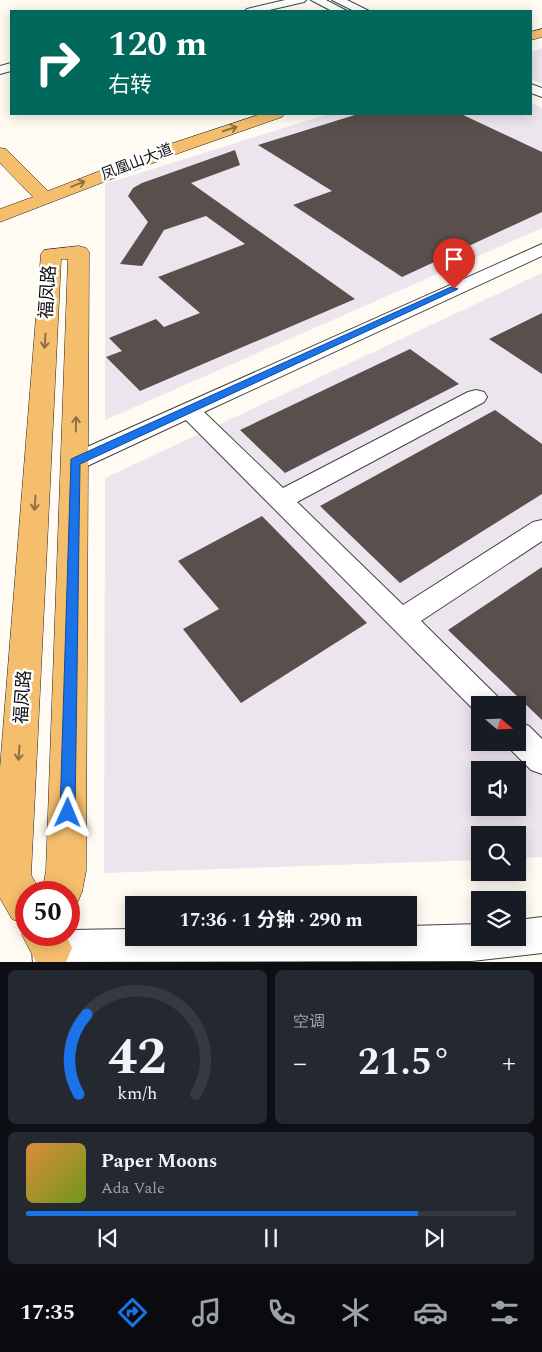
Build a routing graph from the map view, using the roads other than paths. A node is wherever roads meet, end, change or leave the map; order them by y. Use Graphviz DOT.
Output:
graph roads {
  1 [pos="300,0"];
  2 [pos="316,0"];
  3 [pos="338,0"];
  4 [pos="255,10"];
  5 [pos="339,10"];
  6 [pos="361,10"];
  7 [pos="230,115"];
  8 [pos="273,115"];
  9 [pos="0,154"];
  10 [pos="39,192"];
  11 [pos="0,198"];
  12 [pos="0,216"];
  13 [pos="542,249"];
  14 [pos="476,397"];
  15 [pos="189,410"];
  16 [pos="75,462"];
  17 [pos="280,500"];
  18 [pos="542,529"];
  19 [pos="401,620"];
  20 [pos="477,696"];
  21 [pos="526,744"];
  22 [pos="542,760"];
  23 [pos="64,881"];
  24 [pos="15,886"];
  25 [pos="542,935"];
  26 [pos="80,945"];
  1 -- 4 [label="street"];
  2 -- 5 [label="street"];
  3 -- 6 [label="street"];
  7 -- 10 [label="main road, 凤凰山大道"];
  10 -- 8 [label="main road, 凤凰山大道, one-way"];
  9 -- 10 [label="main road"];
  10 -- 11 [label="main road, 凤凰山大道"];
  10 -- 12 [label="main road, 凤凰山大道"];
  13 -- 15 [label="street"];
  14 -- 17 [label="street"];
  15 -- 16 [label="street"];
  15 -- 17 [label="street"];
  16 -- 23 [label="main road, 福凤路"];
  16 -- 24 [label="main road, 福凤路, one-way"];
  17 -- 19 [label="street"];
  18 -- 19 [label="street"];
  19 -- 20 [label="street"];
  21 -- 22 [label="street"];
  25 -- 26 [label="street"];
}
